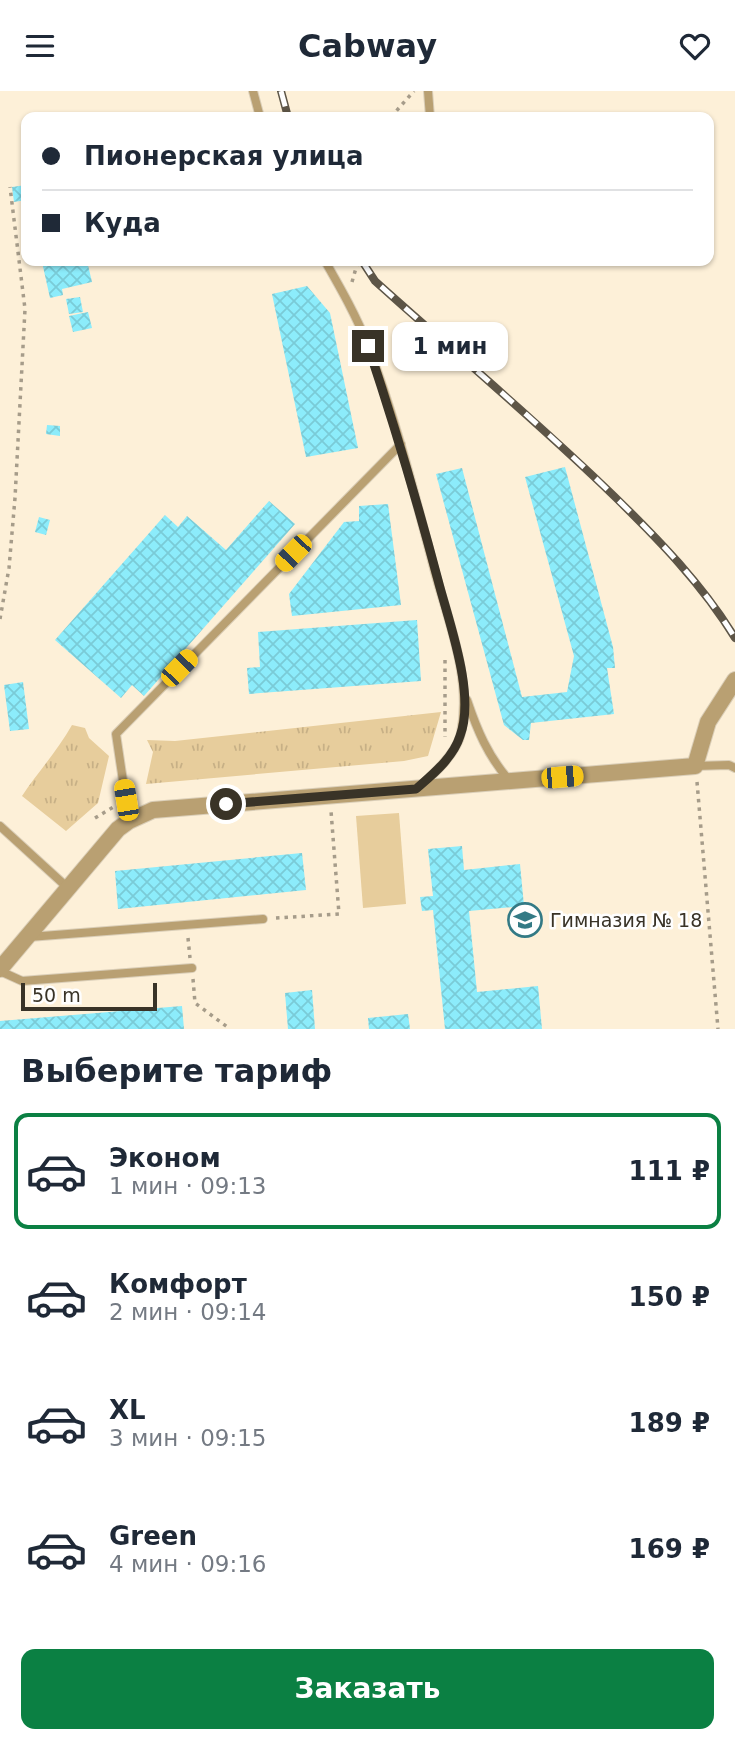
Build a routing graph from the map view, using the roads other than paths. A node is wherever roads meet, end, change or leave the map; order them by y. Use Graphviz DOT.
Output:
graph roads {
  1 [pos="253,91"];
  2 [pos="428,91"];
  3 [pos="259,112"];
  4 [pos="430,112"];
  5 [pos="328,266"];
  6 [pos="401,444"];
  7 [pos="735,680"];
  8 [pos="466,697"];
  9 [pos="695,766"];
  10 [pos="735,768"];
  11 [pos="509,781"];
  12 [pos="416,789"];
  13 [pos="129,821"];
  14 [pos="0,826"];
  15 [pos="68,888"];
  16 [pos="263,919"];
  17 [pos="27,937"];
  18 [pos="192,968"];
  19 [pos="0,970"];
  1 -- 3 [label="lane"];
  2 -- 4 [label="lane"];
  5 -- 6 [label="lane"];
  6 -- 8 [label="lane"];
  6 -- 13 [label="lane"];
  7 -- 9 [label="street"];
  8 -- 11 [label="lane"];
  8 -- 12 [label="lane"];
  9 -- 10 [label="lane"];
  9 -- 11 [label="street"];
  11 -- 12 [label="street"];
  12 -- 13 [label="street"];
  13 -- 15 [label="street"];
  14 -- 15 [label="lane"];
  15 -- 17 [label="street"];
  16 -- 17 [label="lane"];
  17 -- 19 [label="street"];
  18 -- 19 [label="lane"];
}
